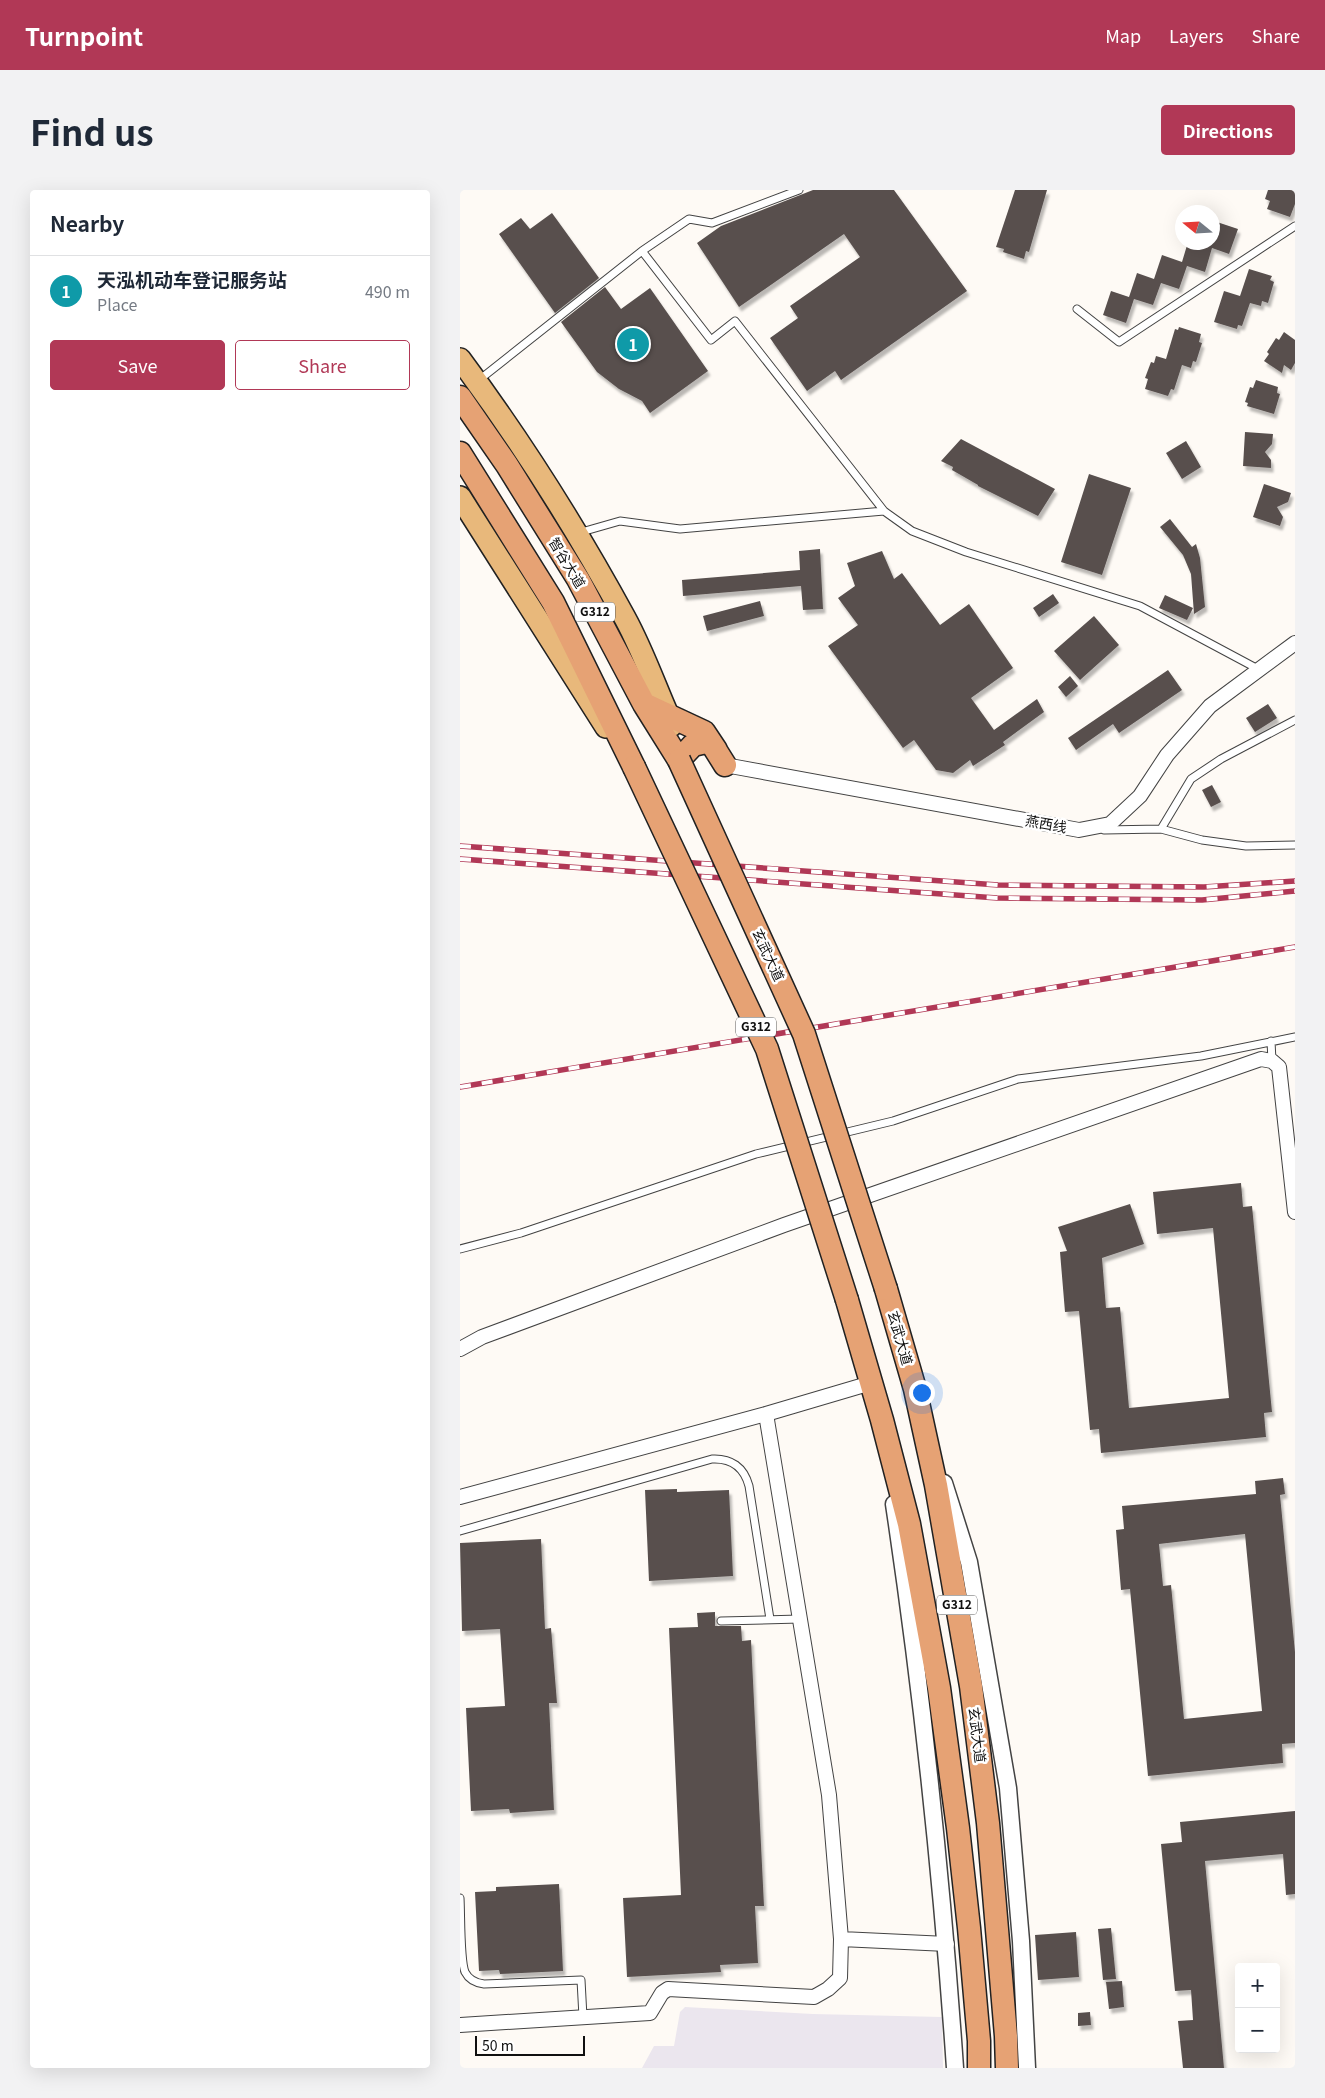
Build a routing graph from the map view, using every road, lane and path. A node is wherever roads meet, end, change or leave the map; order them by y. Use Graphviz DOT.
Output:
graph roads {
  1 [pos="799,190"];
  2 [pos="1295,226"];
  3 [pos="642,251"];
  4 [pos="1077,310"];
  5 [pos="460,359"];
  6 [pos="477,382"];
  7 [pos="460,397"];
  8 [pos="460,453"];
  9 [pos="460,497"];
  10 [pos="884,511"];
  11 [pos="576,533"];
  12 [pos="1295,643"];
  13 [pos="1258,669"];
  14 [pos="644,704"];
  15 [pos="668,715"];
  16 [pos="1295,720"];
  17 [pos="680,760"];
  18 [pos="725,765"];
  19 [pos="634,767"];
  20 [pos="1161,829"];
  21 [pos="1078,830"];
  22 [pos="1295,845"];
  23 [pos="1295,1037"];
  24 [pos="1271,1041"];
  25 [pos="1272,1061"];
  26 [pos="1295,1212"];
  27 [pos="460,1249"];
  28 [pos="460,1348"];
  29 [pos="871,1383"];
  30 [pos="915,1389"];
  31 [pos="766,1414"];
  32 [pos="882,1420"];
  33 [pos="460,1496"];
  34 [pos="460,1531"];
  35 [pos="800,1618"];
  36 [pos="770,1619"];
  37 [pos="721,1621"];
  38 [pos="460,1898"];
  39 [pos="841,1939"];
  40 [pos="947,1944"];
  41 [pos="583,2017"];
  42 [pos="460,2025"];
  43 [pos="955,2068"];
  44 [pos="979,2068"];
  45 [pos="1007,2068"];
  46 [pos="1027,2068"];
  1 -- 3 [label="lane"];
  2 -- 4 [label="lane"];
  3 -- 6 [label="lane"];
  3 -- 10 [label="lane"];
  5 -- 6 [label="main road"];
  6 -- 11 [label="main road"];
  7 -- 14 [label="highway, 智谷大道 / G312"];
  8 -- 19 [label="highway, G312"];
  9 -- 19 [label="main road"];
  10 -- 11 [label="lane"];
  10 -- 13 [label="lane"];
  11 -- 15 [label="main road"];
  12 -- 13 [label="street, 燕西线"];
  13 -- 21 [label="street, 燕西线"];
  14 -- 15 [label="highway"];
  14 -- 17 [label="highway, 智谷大道 / G312"];
  15 -- 17 [label="main road"];
  15 -- 18 [label="highway"];
  16 -- 20 [label="lane"];
  17 -- 18 [label="highway"];
  17 -- 30 [label="highway, 玄武大道 / G312, bridge"];
  18 -- 21 [label="street, 燕西线"];
  19 -- 29 [label="highway, G312, bridge"];
  20 -- 21 [label="lane"];
  20 -- 22 [label="lane"];
  23 -- 24 [label="lane"];
  24 -- 25 [label="lane"];
  24 -- 27 [label="lane"];
  25 -- 26 [label="street"];
  25 -- 28 [label="street"];
  29 -- 31 [label="street"];
  29 -- 32 [label="highway, G312"];
  30 -- 45 [label="highway, 玄武大道 / G312"];
  30 -- 46 [label="street"];
  31 -- 33 [label="street"];
  31 -- 35 [label="street"];
  32 -- 40 [label="street"];
  32 -- 44 [label="highway, G312"];
  34 -- 36 [label="lane"];
  35 -- 36 [label="lane"];
  35 -- 39 [label="street"];
  36 -- 37 [label="lane"];
  38 -- 41 [label="lane"];
  39 -- 40 [label="street"];
  39 -- 41 [label="street"];
  40 -- 43 [label="street"];
  41 -- 42 [label="street"];
}
